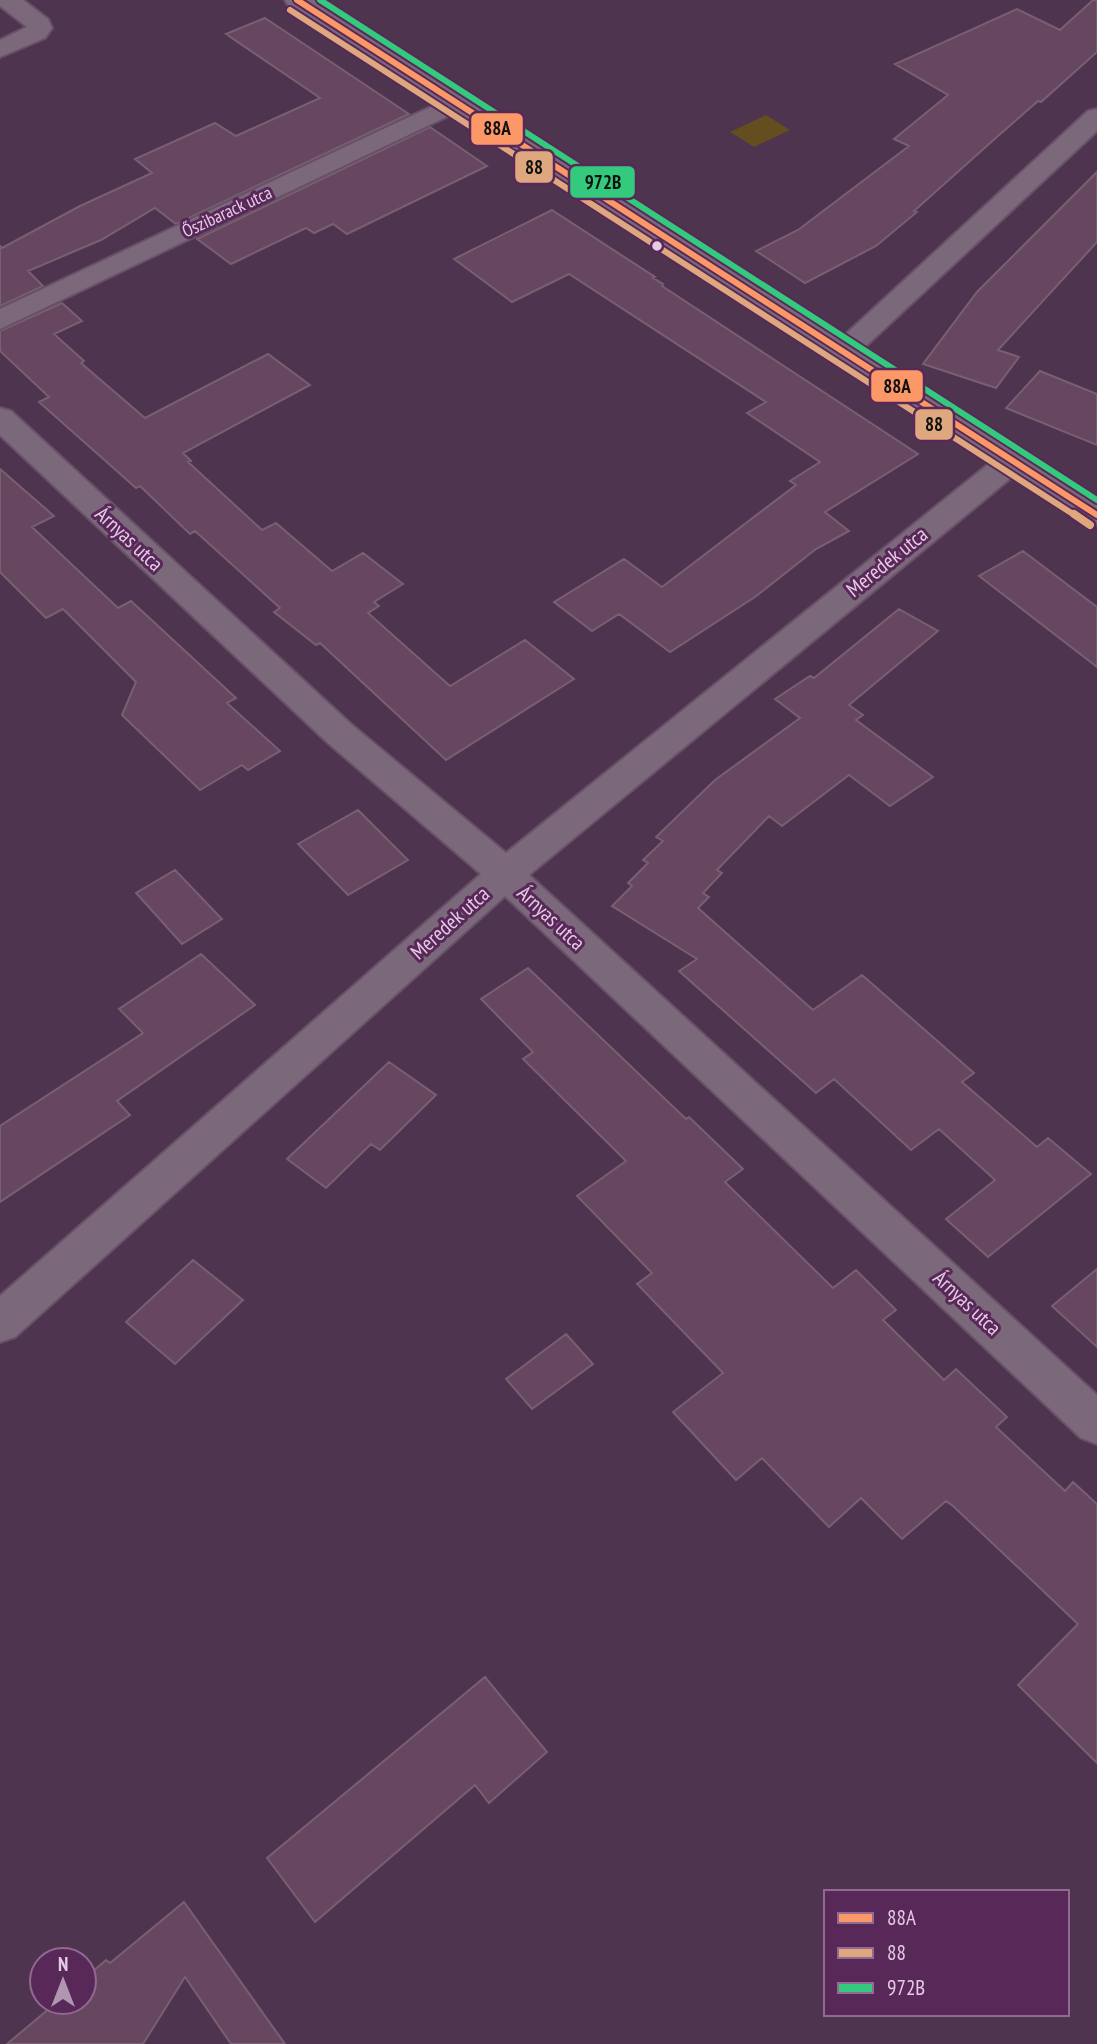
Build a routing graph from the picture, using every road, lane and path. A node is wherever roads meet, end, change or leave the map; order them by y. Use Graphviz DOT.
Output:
graph roads {
  1 [pos="8,0"];
  2 [pos="297,0"];
  3 [pos="0,50"];
  4 [pos="454,104"];
  5 [pos="1097,117"];
  6 [pos="0,320"];
  7 [pos="843,352"];
  8 [pos="0,418"];
  9 [pos="1012,461"];
  10 [pos="1097,515"];
  11 [pos="504,875"];
  12 [pos="0,1323"];
  13 [pos="1097,1424"];
  1 -- 3 [label="street"];
  2 -- 4 [label="street"];
  4 -- 6 [label="street, Őszibarack utca"];
  4 -- 7 [label="street"];
  5 -- 7 [label="street"];
  7 -- 9 [label="street"];
  8 -- 11 [label="street, Árnyas utca"];
  9 -- 10 [label="street"];
  9 -- 11 [label="street, Meredek utca"];
  11 -- 12 [label="street, Meredek utca"];
  11 -- 13 [label="street, Árnyas utca"];
}
